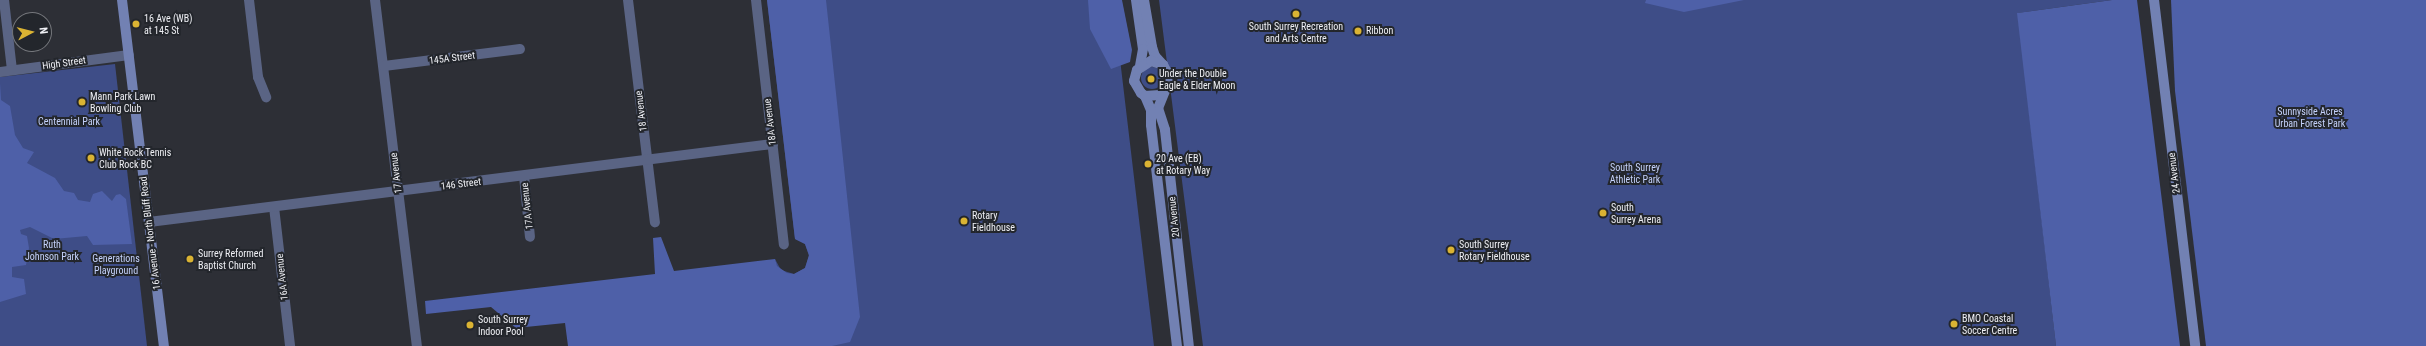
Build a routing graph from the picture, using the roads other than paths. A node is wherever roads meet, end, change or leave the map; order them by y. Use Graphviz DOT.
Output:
graph roads {
  1 [pos="4,0"];
  2 [pos="122,0"];
  3 [pos="249,0"];
  4 [pos="375,0"];
  5 [pos="628,0"];
  6 [pos="756,0"];
  7 [pos="1136,0"];
  8 [pos="1144,0"];
  9 [pos="2154,0"];
  10 [pos="520,49"];
  11 [pos="129,55"];
  12 [pos="1163,65"];
  13 [pos="384,66"];
  14 [pos="1140,66"];
  15 [pos="12,70"];
  16 [pos="0,72"];
  17 [pos="1165,91"];
  18 [pos="1145,96"];
  19 [pos="266,97"];
  20 [pos="773,144"];
  21 [pos="647,160"];
  22 [pos="524,176"];
  23 [pos="398,191"];
  24 [pos="274,207"];
  25 [pos="149,222"];
  26 [pos="655,222"];
  27 [pos="530,237"];
  28 [pos="784,244"];
  29 [pos="164,346"];
  30 [pos="290,346"];
  31 [pos="417,346"];
  32 [pos="1177,346"];
  33 [pos="1189,346"];
  34 [pos="2195,346"];
  1 -- 15 [label="street"];
  2 -- 11 [label="street, 16 Avenue - North Bluff Road"];
  3 -- 19 [label="street"];
  4 -- 13 [label="street, 17 Avenue"];
  5 -- 21 [label="street, 18 Avenue"];
  6 -- 20 [label="street, 18A Avenue"];
  7 -- 14 [label="street"];
  8 -- 12 [label="street"];
  9 -- 34 [label="street, 24 Avenue"];
  10 -- 13 [label="street, 145A Street"];
  11 -- 15 [label="street, High Street"];
  11 -- 25 [label="street, 16 Avenue - North Bluff Road"];
  12 -- 14 [label="street"];
  12 -- 17 [label="street"];
  13 -- 23 [label="street, 17 Avenue"];
  14 -- 18 [label="street"];
  15 -- 16 [label="street, High Street"];
  17 -- 18 [label="street"];
  17 -- 33 [label="street, 20 Avenue"];
  18 -- 32 [label="street, 20 Avenue"];
  20 -- 21 [label="street, 146 Street"];
  20 -- 28 [label="street, 18A Avenue"];
  21 -- 22 [label="street, 146 Street"];
  21 -- 26 [label="street, 18 Avenue"];
  22 -- 23 [label="street, 146 Street"];
  22 -- 27 [label="street, 17A Avenue"];
  23 -- 24 [label="street, 146 Street"];
  23 -- 31 [label="street, 17 Avenue"];
  24 -- 25 [label="street, 146 Street"];
  24 -- 30 [label="street, 16A Avenue"];
  25 -- 29 [label="street, 16 Avenue - North Bluff Road"];
}
